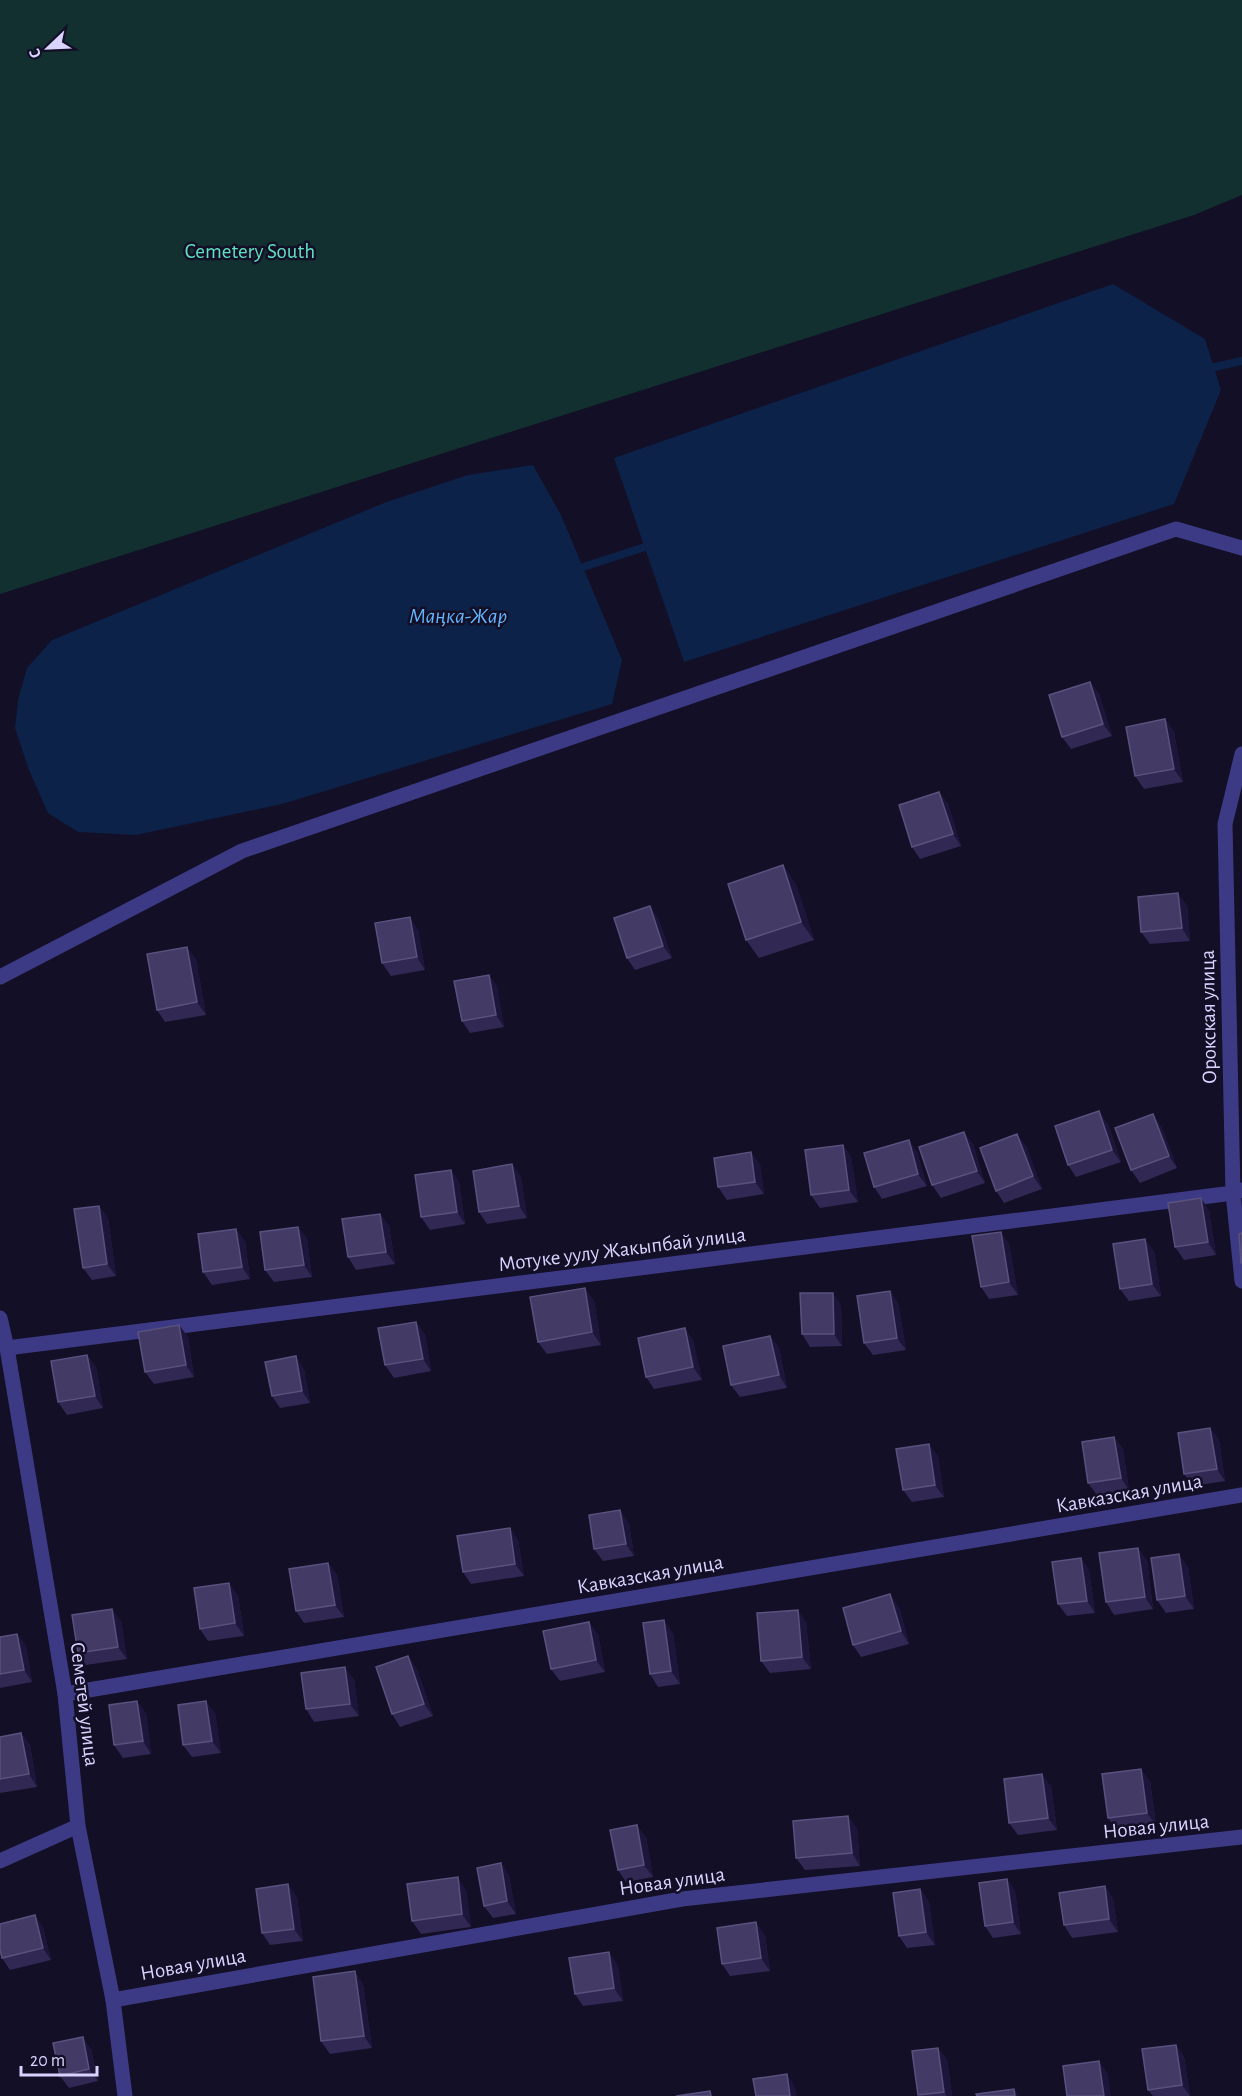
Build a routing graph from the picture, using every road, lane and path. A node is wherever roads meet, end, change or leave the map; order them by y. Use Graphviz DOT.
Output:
graph roads {
  1 [pos="1242,548"];
  2 [pos="1242,754"];
  3 [pos="0,977"];
  4 [pos="1237,1192"];
  5 [pos="1242,1281"];
  6 [pos="0,1318"];
  7 [pos="7,1348"];
  8 [pos="1242,1495"];
  9 [pos="65,1694"];
  10 [pos="78,1826"];
  11 [pos="1242,1837"];
  12 [pos="0,1861"];
  13 [pos="113,2000"];
  14 [pos="125,2096"];
  1 -- 3 [label="street"];
  2 -- 4 [label="street, Орокская улица"];
  4 -- 5 [label="street, Орокская улица"];
  4 -- 7 [label="street, Мотуке уулу Жакыпбай улица"];
  6 -- 7 [label="street, Семетей улица"];
  7 -- 9 [label="street, Семетей улица"];
  8 -- 9 [label="street, Кавказская улица"];
  9 -- 10 [label="street, Семетей улица"];
  10 -- 12 [label="street"];
  10 -- 13 [label="street, Семетей улица"];
  11 -- 13 [label="street, Новая улица"];
  13 -- 14 [label="street, Семетей улица"];
}
